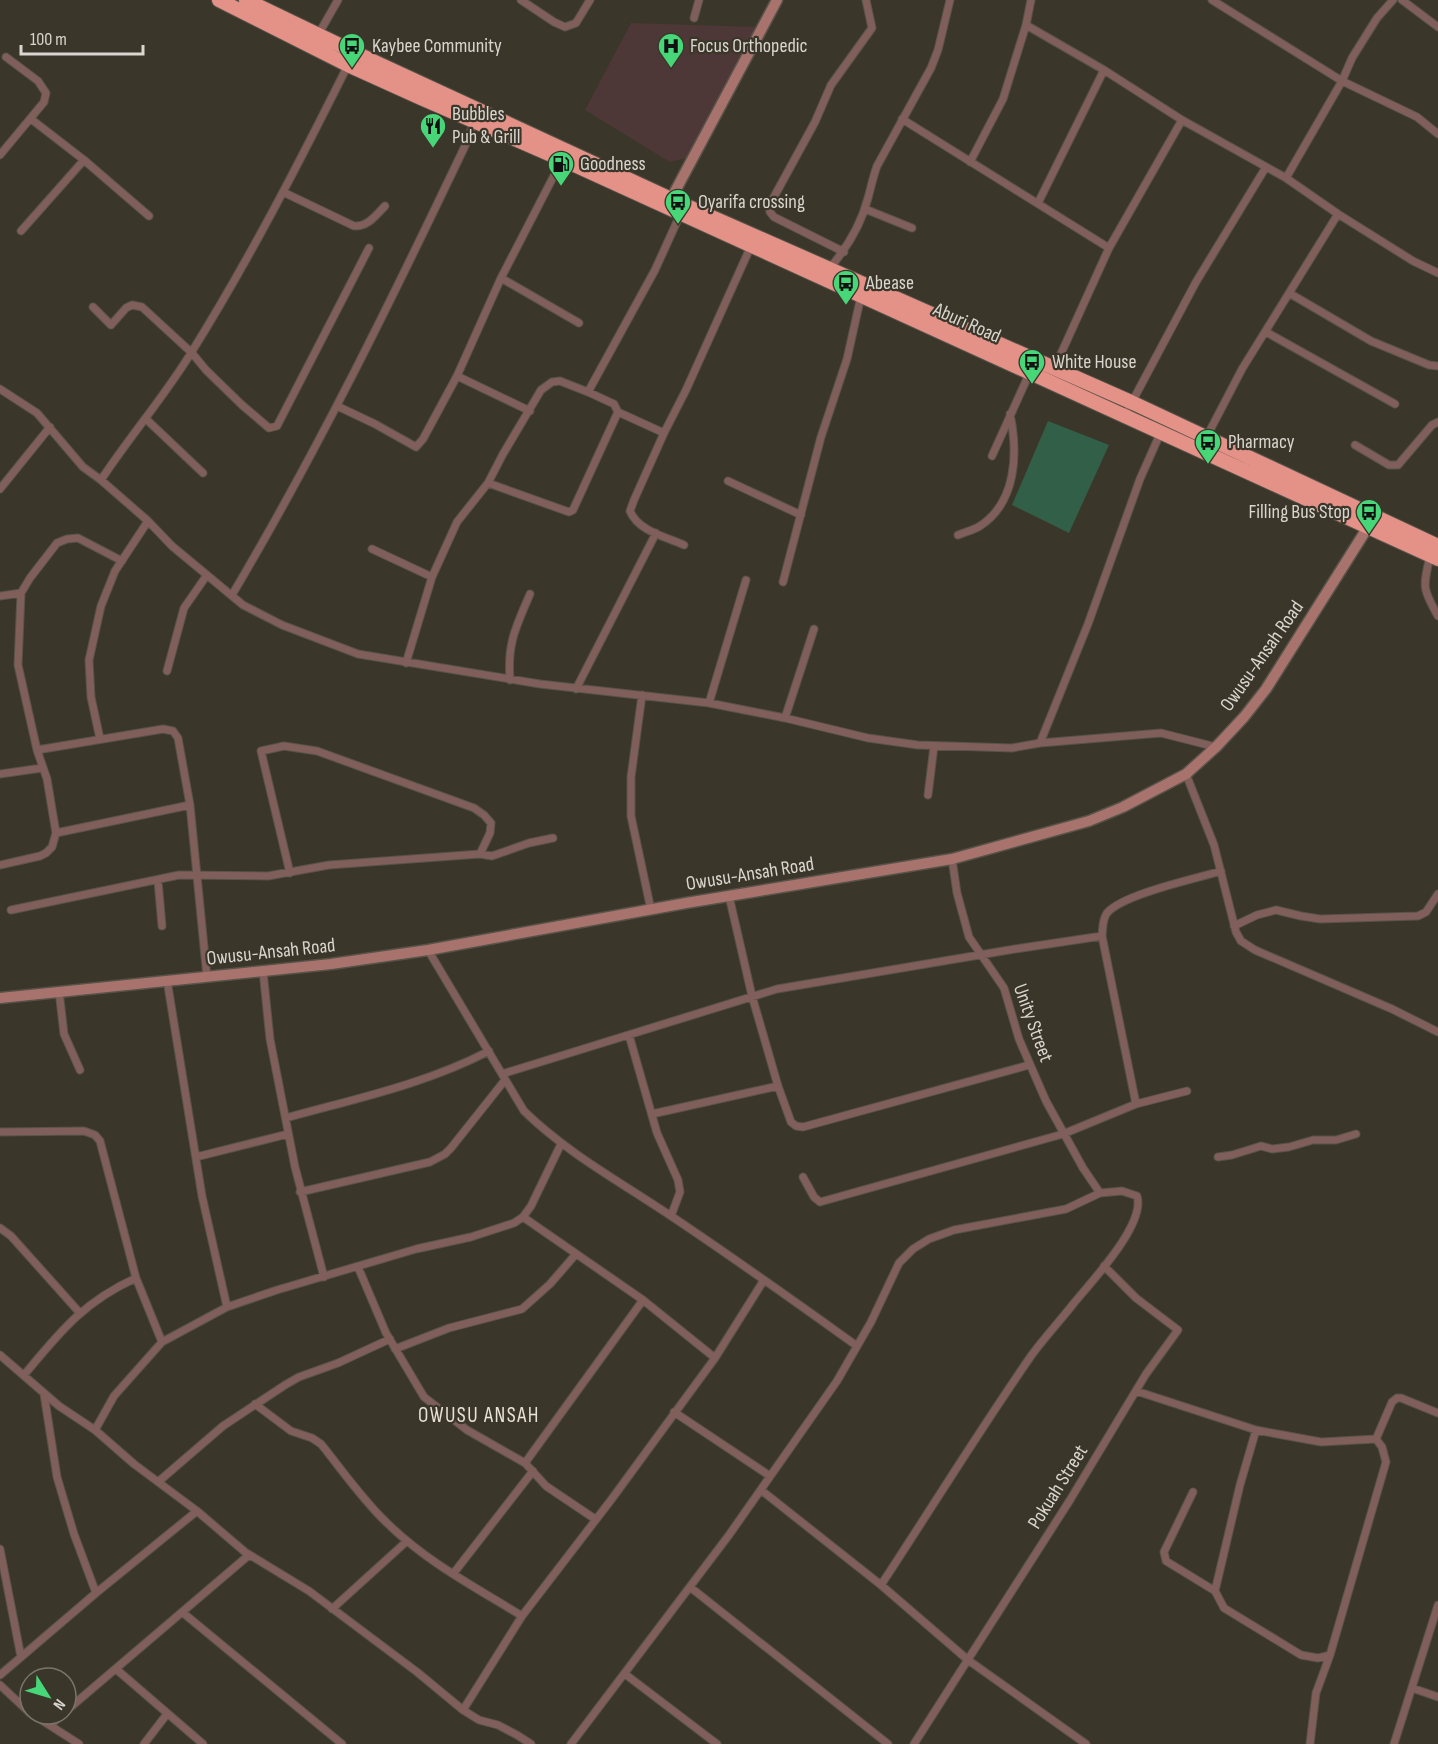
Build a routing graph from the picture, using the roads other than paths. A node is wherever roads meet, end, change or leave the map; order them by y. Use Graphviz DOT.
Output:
graph roads {
  1 [pos="219,0"];
  2 [pos="246,0"];
  3 [pos="339,0"];
  4 [pos="521,0"];
  5 [pos="590,0"];
  6 [pos="699,0"];
  7 [pos="777,0"];
  8 [pos="866,0"];
  9 [pos="950,0"];
  10 [pos="1031,0"];
  11 [pos="1393,0"];
  12 [pos="1402,0"];
  13 [pos="1216,1"];
  14 [pos="694,18"];
  15 [pos="1026,25"];
  16 [pos="1438,27"];
  17 [pos="318,35"];
  18 [pos="6,57"];
  19 [pos="348,65"];
  20 [pos="1104,70"];
  21 [pos="1342,81"];
  22 [pos="31,119"];
  23 [pos="902,119"];
  24 [pos="1182,120"];
  25 [pos="474,122"];
  26 [pos="491,122"];
  27 [pos="1438,134"];
  28 [pos="0,155"];
  29 [pos="84,160"];
  30 [pos="562,160"];
  31 [pos="970,162"];
  32 [pos="1266,167"];
  33 [pos="1286,178"];
  34 [pos="283,192"];
  35 [pos="671,199"];
  36 [pos="1038,203"];
  37 [pos="385,206"];
  38 [pos="865,209"];
  39 [pos="1338,214"];
  40 [pos="680,215"];
  41 [pos="150,216"];
  42 [pos="912,228"];
  43 [pos="21,231"];
  44 [pos="751,246"];
  45 [pos="369,248"];
  46 [pos="1110,248"];
  47 [pos="844,252"];
  48 [pos="829,269"];
  49 [pos="1438,273"];
  50 [pos="501,278"];
  51 [pos="1289,293"];
  52 [pos="861,296"];
  53 [pos="93,307"];
  54 [pos="579,323"];
  55 [pos="1266,332"];
  56 [pos="192,353"];
  57 [pos="1438,366"];
  58 [pos="1054,369"];
  59 [pos="1030,372"];
  60 [pos="457,376"];
  61 [pos="0,389"];
  62 [pos="588,392"];
  63 [pos="1131,402"];
  64 [pos="1395,404"];
  65 [pos="337,406"];
  66 [pos="530,411"];
  67 [pos="618,412"];
  68 [pos="1010,414"];
  69 [pos="1124,417"];
  70 [pos="146,419"];
  71 [pos="1438,422"];
  72 [pos="50,427"];
  73 [pos="664,433"];
  74 [pos="1160,434"];
  75 [pos="1206,438"];
  76 [pos="1355,445"];
  77 [pos="992,456"];
  78 [pos="203,473"];
  79 [pos="101,480"];
  80 [pos="728,481"];
  81 [pos="488,483"];
  82 [pos="0,489"];
  83 [pos="801,515"];
  84 [pos="148,521"];
  85 [pos="1368,527"];
  86 [pos="656,533"];
  87 [pos="958,535"];
  88 [pos="684,545"];
  89 [pos="372,549"];
  90 [pos="1436,554"];
  91 [pos="122,561"];
  92 [pos="207,575"];
  93 [pos="432,576"];
  94 [pos="746,580"];
  95 [pos="783,582"];
  96 [pos="21,593"];
  97 [pos="530,594"];
  98 [pos="232,595"];
  99 [pos="0,596"];
  100 [pos="1438,616"];
  101 [pos="814,629"];
  102 [pos="406,663"];
  103 [pos="167,671"];
  104 [pos="510,680"];
  105 [pos="576,689"];
  106 [pos="642,695"];
  107 [pos="709,704"];
  108 [pos="785,718"];
  109 [pos="100,739"];
  110 [pos="1040,743"];
  111 [pos="934,746"];
  112 [pos="1216,747"];
  113 [pos="37,750"];
  114 [pos="42,768"];
  115 [pos="0,774"];
  116 [pos="1186,774"];
  117 [pos="928,795"];
  118 [pos="190,805"];
  119 [pos="56,833"];
  120 [pos="553,838"];
  121 [pos="480,854"];
  122 [pos="952,859"];
  123 [pos="0,865"];
  124 [pos="1221,871"];
  125 [pos="290,873"];
  126 [pos="195,876"];
  127 [pos="158,881"];
  128 [pos="1438,894"];
  129 [pos="729,896"];
  130 [pos="11,910"];
  131 [pos="651,910"];
  132 [pos="162,926"];
  133 [pos="1234,926"];
  134 [pos="1102,936"];
  135 [pos="428,950"];
  136 [pos="981,955"];
  137 [pos="263,971"];
  138 [pos="207,977"];
  139 [pos="167,980"];
  140 [pos="59,991"];
  141 [pos="752,996"];
  142 [pos="0,998"];
  143 [pos="1438,1032"];
  144 [pos="629,1035"];
  145 [pos="489,1051"];
  146 [pos="1029,1065"];
  147 [pos="80,1070"];
  148 [pos="503,1077"];
  149 [pos="778,1086"];
  150 [pos="1186,1091"];
  151 [pos="1136,1104"];
  152 [pos="652,1114"];
  153 [pos="286,1118"];
  154 [pos="0,1132"];
  155 [pos="288,1134"];
  156 [pos="1063,1134"];
  157 [pos="1356,1134"];
  158 [pos="561,1144"];
  159 [pos="196,1157"];
  160 [pos="1218,1157"];
  161 [pos="803,1177"];
  162 [pos="300,1192"];
  163 [pos="1100,1193"];
  164 [pos="671,1216"];
  165 [pos="523,1217"];
  166 [pos="0,1228"];
  167 [pos="576,1254"];
  168 [pos="1104,1266"];
  169 [pos="358,1267"];
  170 [pos="324,1277"];
  171 [pos="136,1278"];
  172 [pos="764,1280"];
  173 [pos="642,1300"];
  174 [pos="227,1307"];
  175 [pos="79,1312"];
  176 [pos="390,1339"];
  177 [pos="162,1342"];
  178 [pos="857,1346"];
  179 [pos="395,1349"];
  180 [pos="0,1355"];
  181 [pos="715,1358"];
  182 [pos="24,1376"];
  183 [pos="1136,1391"];
  184 [pos="44,1394"];
  185 [pos="255,1404"];
  186 [pos="674,1412"];
  187 [pos="1438,1413"];
  188 [pos="95,1430"];
  189 [pos="1256,1430"];
  190 [pos="1376,1439"];
  191 [pos="525,1464"];
  192 [pos="533,1471"];
  193 [pos="770,1476"];
  194 [pos="158,1482"];
  195 [pos="761,1490"];
  196 [pos="1193,1492"];
  197 [pos="197,1511"];
  198 [pos="595,1519"];
  199 [pos="407,1541"];
  200 [pos="0,1549"];
  201 [pos="249,1555"];
  202 [pos="453,1574"];
  203 [pos="881,1585"];
  204 [pos="690,1587"];
  205 [pos="1215,1591"];
  206 [pos="96,1593"];
  207 [pos="1438,1605"];
  208 [pos="332,1609"];
  209 [pos="182,1612"];
  210 [pos="522,1616"];
  211 [pos="1330,1655"];
  212 [pos="21,1657"];
  213 [pos="968,1660"];
  214 [pos="116,1669"];
  215 [pos="625,1674"];
  216 [pos="0,1675"];
  217 [pos="0,1686"];
  218 [pos="1412,1689"];
  219 [pos="1438,1697"];
  220 [pos="78,1701"];
  221 [pos="18,1702"];
  222 [pos="463,1710"];
  223 [pos="167,1714"];
  224 [pos="52,1726"];
  225 [pos="1310,1743"];
  226 [pos="79,1744"];
  227 [pos="144,1744"];
  228 [pos="203,1744"];
  229 [pos="342,1744"];
  230 [pos="531,1744"];
  231 [pos="571,1744"];
  232 [pos="717,1744"];
  233 [pos="888,1744"];
  234 [pos="914,1744"];
  235 [pos="1086,1744"];
  236 [pos="1320,1744"];
  237 [pos="1394,1744"];
  1 -- 19 [label="highway, Aburi Road"];
  2 -- 17 [label="highway, Aburi Road"];
  3 -- 17 [label="street"];
  4 -- 5 [label="street"];
  6 -- 14 [label="street"];
  7 -- 35 [label="street"];
  8 -- 47 [label="street"];
  9 -- 23 [label="street"];
  10 -- 15 [label="street"];
  11 -- 21 [label="street"];
  12 -- 16 [label="street"];
  13 -- 21 [label="street"];
  15 -- 20 [label="street"];
  15 -- 31 [label="street"];
  17 -- 26 [label="highway, Aburi Road"];
  18 -- 22 [label="street"];
  19 -- 25 [label="highway, Aburi Road"];
  19 -- 34 [label="street"];
  20 -- 24 [label="street"];
  20 -- 36 [label="street"];
  21 -- 27 [label="street"];
  21 -- 33 [label="street"];
  22 -- 28 [label="street"];
  22 -- 29 [label="street"];
  23 -- 31 [label="street"];
  23 -- 38 [label="street"];
  24 -- 32 [label="street"];
  24 -- 46 [label="street"];
  25 -- 26 [label="highway, Aburi Road"];
  25 -- 65 [label="street"];
  26 -- 30 [label="highway, Aburi Road"];
  26 -- 35 [label="highway, Aburi Road"];
  29 -- 41 [label="street"];
  29 -- 43 [label="street"];
  30 -- 40 [label="highway, Aburi Road"];
  30 -- 50 [label="street"];
  31 -- 36 [label="street"];
  32 -- 33 [label="street"];
  32 -- 63 [label="street"];
  33 -- 39 [label="street"];
  34 -- 37 [label="street"];
  34 -- 56 [label="street"];
  35 -- 48 [label="highway, Aburi Road"];
  36 -- 46 [label="street"];
  38 -- 42 [label="street"];
  38 -- 47 [label="street"];
  39 -- 49 [label="street"];
  39 -- 51 [label="street"];
  40 -- 44 [label="highway, Aburi Road"];
  40 -- 62 [label="street"];
  44 -- 52 [label="highway, Aburi Road"];
  44 -- 73 [label="street"];
  45 -- 56 [label="street"];
  46 -- 58 [label="street"];
  47 -- 48 [label="street"];
  48 -- 58 [label="highway, Aburi Road"];
  50 -- 54 [label="street"];
  50 -- 60 [label="street"];
  51 -- 55 [label="street"];
  51 -- 57 [label="street"];
  52 -- 59 [label="highway, Aburi Road"];
  52 -- 83 [label="street"];
  53 -- 56 [label="street"];
  55 -- 64 [label="street"];
  55 -- 75 [label="street"];
  56 -- 70 [label="street"];
  58 -- 63 [label="highway, Aburi Road"];
  59 -- 68 [label="street"];
  59 -- 69 [label="highway, Aburi Road"];
  60 -- 65 [label="street"];
  60 -- 66 [label="street"];
  61 -- 72 [label="street"];
  62 -- 66 [label="street"];
  62 -- 67 [label="street"];
  63 -- 69 [label="street"];
  63 -- 75 [label="highway, Aburi Road"];
  65 -- 98 [label="street"];
  66 -- 81 [label="street"];
  67 -- 73 [label="street"];
  67 -- 81 [label="street"];
  68 -- 77 [label="street"];
  68 -- 87 [label="street"];
  69 -- 74 [label="highway, Aburi Road"];
  70 -- 78 [label="street"];
  70 -- 79 [label="street"];
  71 -- 76 [label="street"];
  72 -- 79 [label="street"];
  72 -- 82 [label="street"];
  73 -- 86 [label="street"];
  74 -- 85 [label="highway, Aburi Road"];
  74 -- 110 [label="street"];
  75 -- 90 [label="highway, Aburi Road"];
  79 -- 84 [label="street"];
  80 -- 83 [label="street"];
  81 -- 93 [label="street"];
  83 -- 95 [label="street"];
  84 -- 91 [label="street"];
  84 -- 92 [label="street"];
  85 -- 90 [label="highway, Aburi Road"];
  85 -- 112 [label="street, Owusu-Ansah Road"];
  86 -- 88 [label="street"];
  86 -- 105 [label="street"];
  89 -- 93 [label="street"];
  90 -- 100 [label="street"];
  91 -- 96 [label="street"];
  91 -- 109 [label="street"];
  92 -- 98 [label="street"];
  92 -- 103 [label="street"];
  93 -- 102 [label="street"];
  94 -- 107 [label="street"];
  96 -- 99 [label="street"];
  96 -- 113 [label="street"];
  97 -- 104 [label="street"];
  98 -- 102 [label="street"];
  101 -- 108 [label="street"];
  102 -- 104 [label="street"];
  104 -- 105 [label="street"];
  105 -- 106 [label="street"];
  106 -- 107 [label="street"];
  106 -- 131 [label="street"];
  107 -- 108 [label="street"];
  108 -- 111 [label="street"];
  109 -- 113 [label="street"];
  109 -- 118 [label="street"];
  110 -- 111 [label="street"];
  110 -- 112 [label="street"];
  111 -- 117 [label="street"];
  112 -- 116 [label="street, Owusu-Ansah Road"];
  113 -- 114 [label="street"];
  114 -- 115 [label="street"];
  114 -- 119 [label="street"];
  116 -- 122 [label="street, Owusu-Ansah Road"];
  116 -- 124 [label="street"];
  118 -- 119 [label="street"];
  118 -- 126 [label="street"];
  119 -- 123 [label="street"];
  120 -- 121 [label="street"];
  121 -- 125 [label="street"];
  121 -- 125 [label="street"];
  122 -- 129 [label="street, Owusu-Ansah Road"];
  122 -- 136 [label="street, Unity Street"];
  124 -- 133 [label="street"];
  124 -- 134 [label="street"];
  125 -- 126 [label="street"];
  126 -- 127 [label="street"];
  126 -- 138 [label="street"];
  127 -- 130 [label="street"];
  127 -- 132 [label="street"];
  128 -- 133 [label="street"];
  129 -- 131 [label="street, Owusu-Ansah Road"];
  129 -- 141 [label="street"];
  131 -- 135 [label="street, Owusu-Ansah Road"];
  133 -- 143 [label="street"];
  134 -- 136 [label="street"];
  134 -- 151 [label="street"];
  135 -- 137 [label="street, Owusu-Ansah Road"];
  135 -- 145 [label="street"];
  136 -- 141 [label="street"];
  136 -- 146 [label="street, Unity Street"];
  137 -- 138 [label="street, Owusu-Ansah Road"];
  137 -- 153 [label="street"];
  138 -- 139 [label="street, Owusu-Ansah Road"];
  139 -- 140 [label="street, Owusu-Ansah Road"];
  139 -- 159 [label="street"];
  140 -- 142 [label="street, Owusu-Ansah Road"];
  140 -- 147 [label="street"];
  141 -- 144 [label="street"];
  141 -- 149 [label="street"];
  144 -- 148 [label="street"];
  144 -- 152 [label="street"];
  145 -- 148 [label="street"];
  145 -- 153 [label="street"];
  146 -- 149 [label="street"];
  146 -- 156 [label="street, Unity Street"];
  148 -- 158 [label="street"];
  148 -- 162 [label="street"];
  149 -- 152 [label="street"];
  150 -- 151 [label="street"];
  151 -- 156 [label="street"];
  152 -- 164 [label="street"];
  153 -- 155 [label="street"];
  154 -- 171 [label="street"];
  155 -- 159 [label="street"];
  155 -- 162 [label="street"];
  156 -- 161 [label="street"];
  156 -- 163 [label="street, Unity Street"];
  157 -- 160 [label="street"];
  158 -- 164 [label="street"];
  158 -- 165 [label="street"];
  159 -- 174 [label="street"];
  162 -- 170 [label="street"];
  163 -- 168 [label="street"];
  163 -- 178 [label="street"];
  164 -- 172 [label="street"];
  165 -- 167 [label="street"];
  165 -- 169 [label="street"];
  166 -- 175 [label="street"];
  167 -- 173 [label="street"];
  167 -- 179 [label="street"];
  168 -- 183 [label="street, Pokuah Street"];
  168 -- 203 [label="street"];
  169 -- 170 [label="street"];
  169 -- 176 [label="street"];
  170 -- 174 [label="street"];
  171 -- 175 [label="street"];
  171 -- 177 [label="street"];
  172 -- 178 [label="street"];
  172 -- 181 [label="street"];
  173 -- 181 [label="street"];
  173 -- 191 [label="street"];
  174 -- 177 [label="street"];
  175 -- 182 [label="street"];
  176 -- 179 [label="street"];
  176 -- 185 [label="street"];
  177 -- 188 [label="street"];
  178 -- 193 [label="street"];
  179 -- 191 [label="street"];
  180 -- 182 [label="street"];
  181 -- 186 [label="street"];
  182 -- 184 [label="street"];
  183 -- 189 [label="street"];
  183 -- 213 [label="street, Pokuah Street"];
  184 -- 188 [label="street"];
  184 -- 206 [label="street"];
  185 -- 194 [label="street"];
  185 -- 199 [label="street"];
  186 -- 193 [label="street"];
  186 -- 198 [label="street"];
  187 -- 190 [label="street"];
  188 -- 194 [label="street"];
  189 -- 190 [label="street"];
  189 -- 205 [label="street"];
  190 -- 211 [label="street"];
  191 -- 192 [label="street"];
  192 -- 198 [label="street"];
  192 -- 202 [label="street"];
  193 -- 195 [label="street"];
  194 -- 197 [label="street"];
  195 -- 203 [label="street"];
  195 -- 204 [label="street"];
  196 -- 205 [label="street"];
  197 -- 201 [label="street"];
  197 -- 206 [label="street"];
  198 -- 210 [label="street"];
  199 -- 202 [label="street"];
  199 -- 208 [label="street"];
  200 -- 212 [label="street"];
  201 -- 208 [label="street"];
  201 -- 209 [label="street"];
  202 -- 210 [label="street"];
  203 -- 213 [label="street"];
  204 -- 215 [label="street"];
  204 -- 233 [label="street"];
  205 -- 211 [label="street"];
  206 -- 212 [label="street"];
  207 -- 218 [label="street"];
  208 -- 222 [label="street"];
  209 -- 214 [label="street"];
  209 -- 229 [label="street"];
  210 -- 222 [label="street"];
  211 -- 225 [label="street"];
  212 -- 216 [label="street"];
  213 -- 234 [label="street, Pokuah Street"];
  213 -- 235 [label="street"];
  214 -- 220 [label="street"];
  214 -- 223 [label="street"];
  215 -- 231 [label="street"];
  215 -- 232 [label="street"];
  217 -- 221 [label="street"];
  218 -- 219 [label="street"];
  218 -- 237 [label="street"];
  222 -- 230 [label="street"];
  223 -- 227 [label="street"];
  223 -- 228 [label="street"];
  224 -- 226 [label="street"];
  225 -- 236 [label="street"];
}
